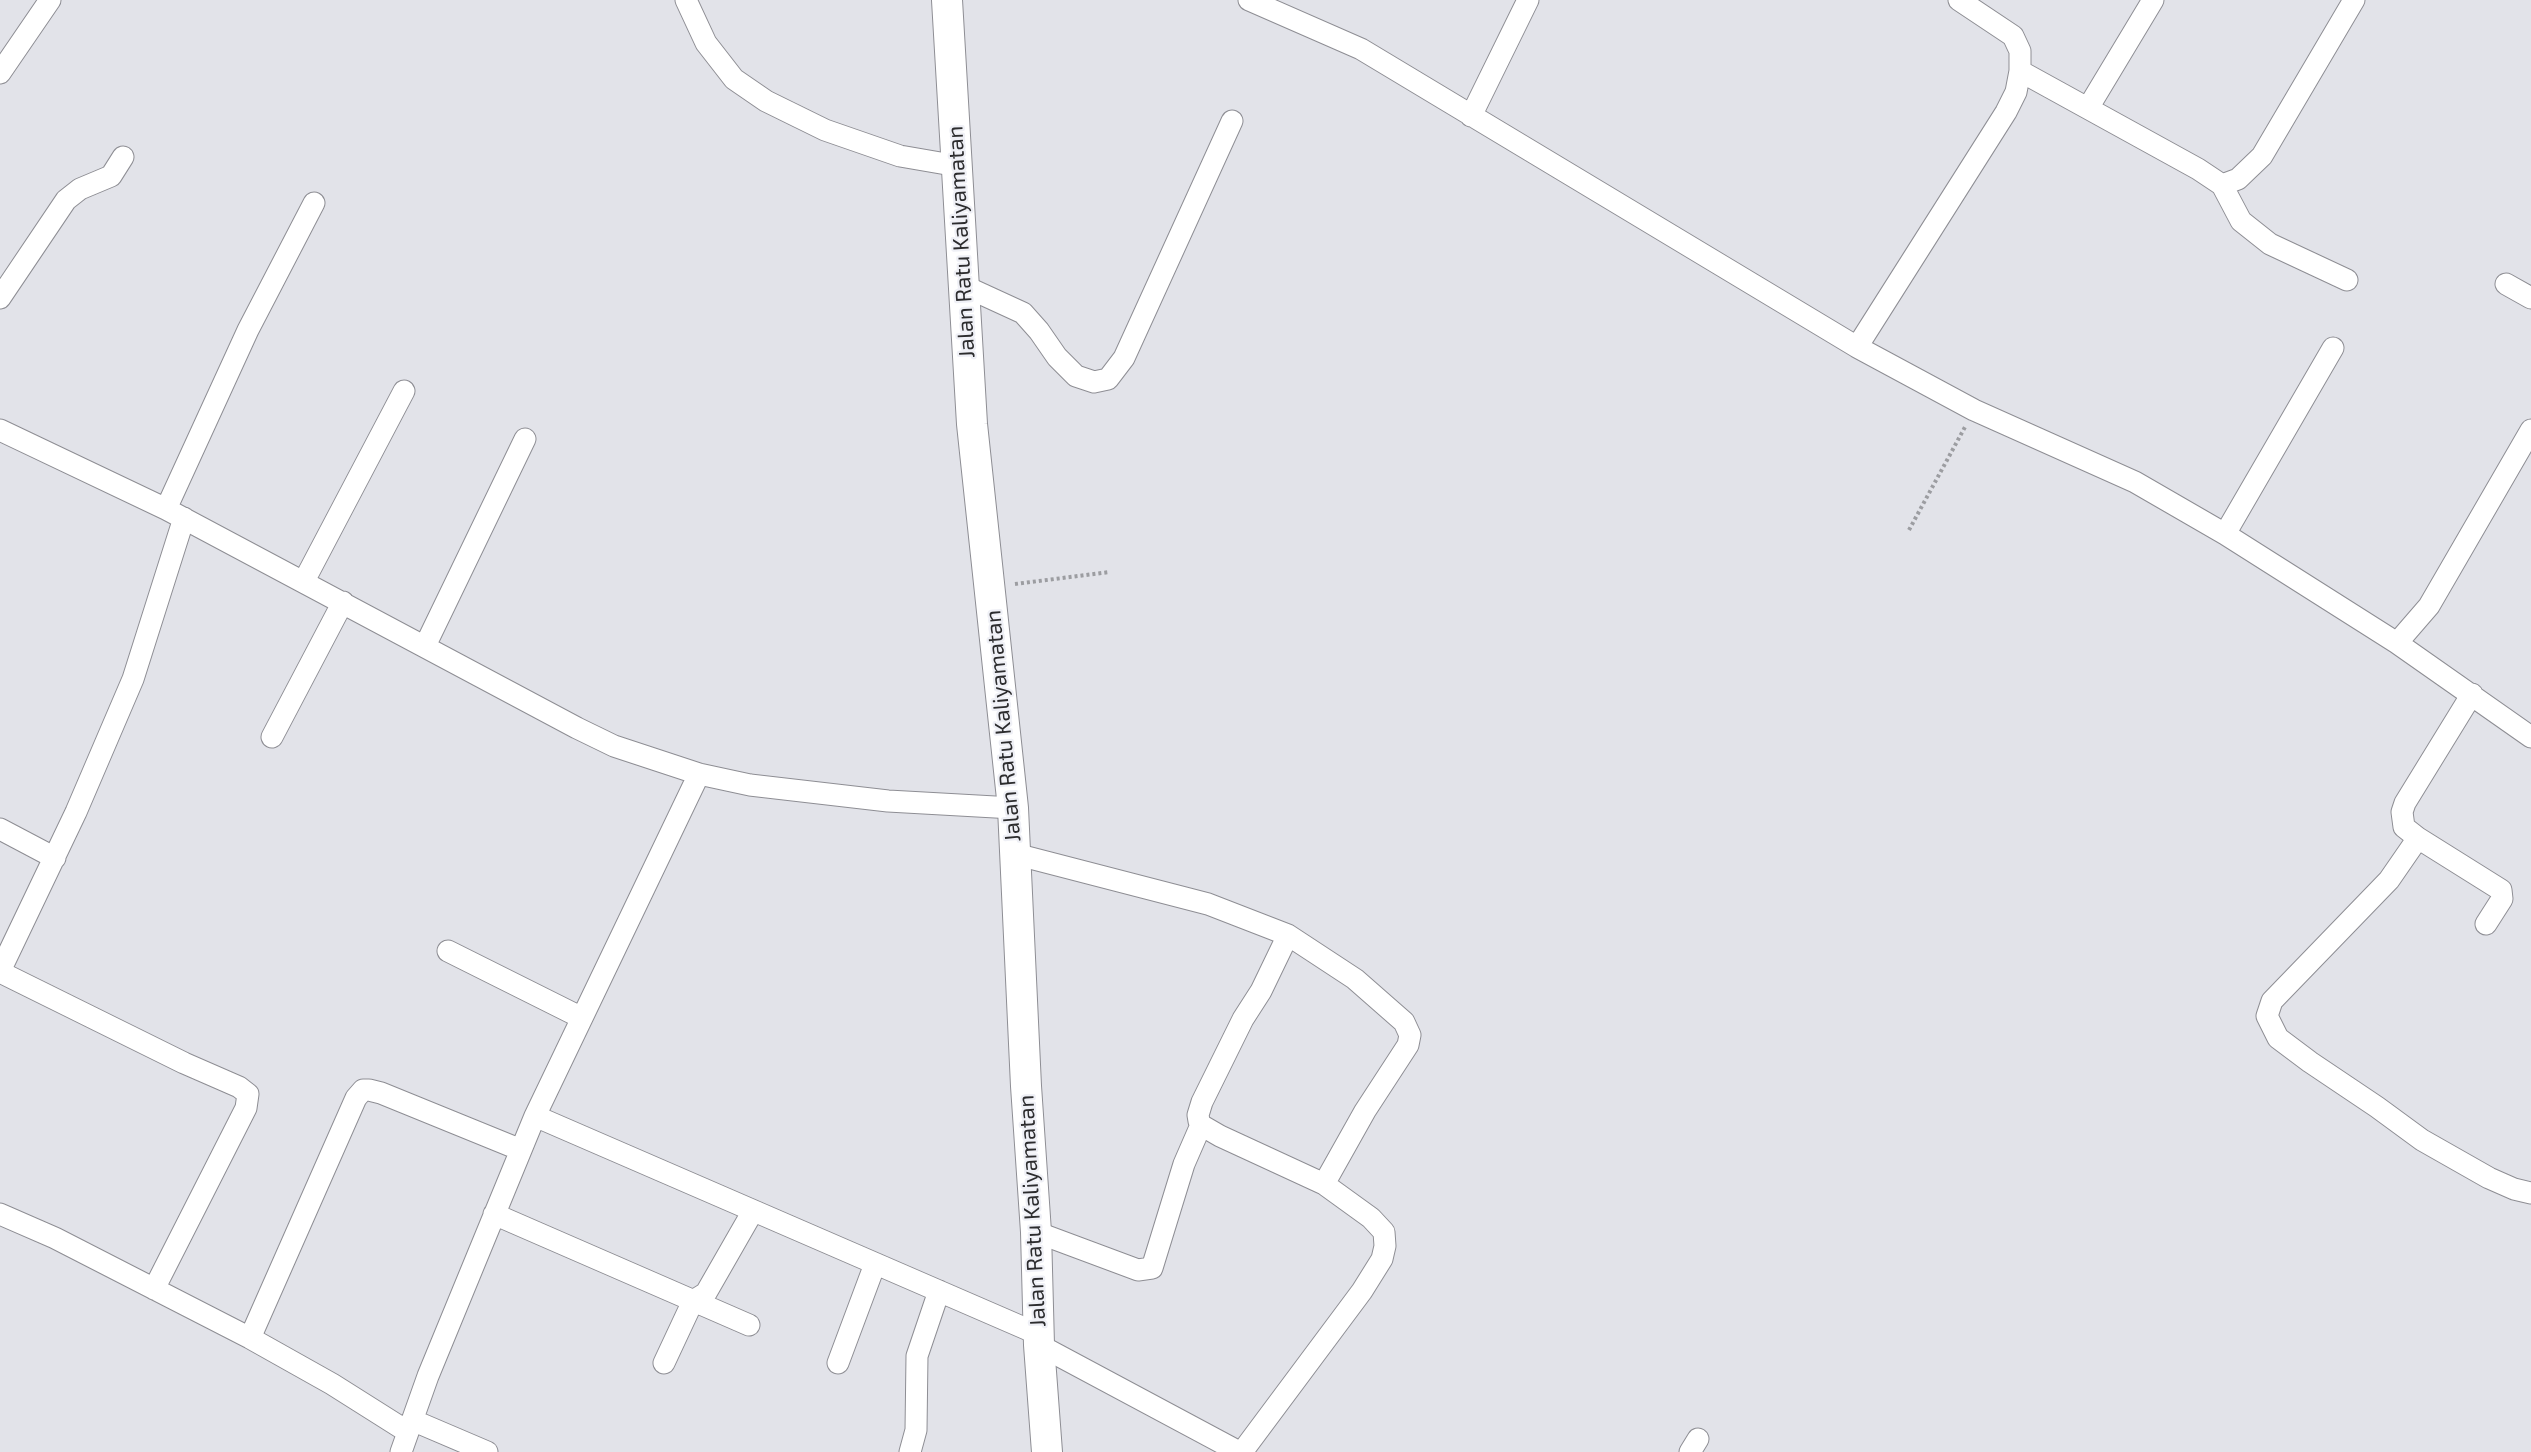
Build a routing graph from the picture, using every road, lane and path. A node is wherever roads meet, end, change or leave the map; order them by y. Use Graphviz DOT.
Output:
graph roads {
  1 [pos="50,0"];
  2 [pos="686,0"];
  3 [pos="947,0"];
  4 [pos="1249,0"];
  5 [pos="1528,0"];
  6 [pos="1959,0"];
  7 [pos="2153,0"];
  8 [pos="2354,0"];
  9 [pos="2020,70"];
  10 [pos="0,73"];
  11 [pos="2088,108"];
  12 [pos="1471,116"];
  13 [pos="1232,121"];
  14 [pos="123,157"];
  15 [pos="958,166"];
  16 [pos="2222,185"];
  17 [pos="314,203"];
  18 [pos="2348,280"];
  19 [pos="2506,284"];
  20 [pos="962,285"];
  21 [pos="0,298"];
  22 [pos="2531,298"];
  23 [pos="1857,347"];
  24 [pos="2333,348"];
  25 [pos="404,391"];
  26 [pos="1974,410"];
  27 [pos="0,430"];
  28 [pos="2531,430"];
  29 [pos="525,439"];
  30 [pos="175,513"];
  31 [pos="1909,530"];
  32 [pos="2225,534"];
  33 [pos="1110,572"];
  34 [pos="304,581"];
  35 [pos="990,587"];
  36 [pos="343,602"];
  37 [pos="2397,643"];
  38 [pos="425,646"];
  39 [pos="2472,694"];
  40 [pos="272,737"];
  41 [pos="2531,737"];
  42 [pos="699,774"];
  43 [pos="1013,808"];
  44 [pos="0,829"];
  45 [pos="2418,838"];
  46 [pos="1015,854"];
  47 [pos="55,858"];
  48 [pos="2486,924"];
  49 [pos="1288,935"];
  50 [pos="448,951"];
  51 [pos="0,972"];
  52 [pos="582,1018"];
  53 [pos="535,1116"];
  54 [pos="1201,1125"];
  55 [pos="521,1150"];
  56 [pos="1324,1184"];
  57 [pos="2531,1193"];
  58 [pos="753,1211"];
  59 [pos="0,1214"];
  60 [pos="494,1214"];
  61 [pos="1036,1232"];
  62 [pos="875,1264"];
  63 [pos="154,1289"];
  64 [pos="939,1291"];
  65 [pos="693,1301"];
  66 [pos="749,1325"];
  67 [pos="250,1338"];
  68 [pos="1039,1340"];
  69 [pos="664,1363"];
  70 [pos="838,1363"];
  71 [pos="410,1426"];
  72 [pos="401,1452"];
  73 [pos="487,1452"];
  74 [pos="910,1452"];
  75 [pos="1047,1452"];
  76 [pos="1240,1452"];
  1 -- 10 [label="street"];
  2 -- 15 [label="street"];
  3 -- 15 [label="main road, Jalan Ratu Kaliyamatan"];
  4 -- 12 [label="street"];
  5 -- 12 [label="street"];
  6 -- 9 [label="street"];
  7 -- 11 [label="street"];
  8 -- 16 [label="street"];
  9 -- 11 [label="street"];
  9 -- 23 [label="street"];
  11 -- 16 [label="street"];
  12 -- 23 [label="street"];
  13 -- 20 [label="street"];
  14 -- 21 [label="street"];
  15 -- 20 [label="main road, Jalan Ratu Kaliyamatan"];
  16 -- 18 [label="street"];
  17 -- 30 [label="street"];
  19 -- 22 [label="street"];
  20 -- 35 [label="main road, Jalan Ratu Kaliyamatan"];
  23 -- 26 [label="street"];
  24 -- 32 [label="street"];
  25 -- 34 [label="street"];
  26 -- 31 [label="path"];
  26 -- 32 [label="street"];
  27 -- 30 [label="street"];
  28 -- 37 [label="street"];
  29 -- 38 [label="street"];
  30 -- 34 [label="street"];
  30 -- 47 [label="street"];
  32 -- 37 [label="street"];
  33 -- 35 [label="path"];
  34 -- 36 [label="street"];
  35 -- 43 [label="main road, Jalan Ratu Kaliyamatan"];
  36 -- 38 [label="street"];
  36 -- 40 [label="street"];
  37 -- 39 [label="street"];
  38 -- 42 [label="street"];
  39 -- 41 [label="street"];
  39 -- 45 [label="street"];
  42 -- 43 [label="street"];
  42 -- 52 [label="street"];
  43 -- 46 [label="main road, Jalan Ratu Kaliyamatan"];
  44 -- 47 [label="street"];
  45 -- 48 [label="street"];
  45 -- 57 [label="street"];
  46 -- 49 [label="street"];
  46 -- 61 [label="main road, Jalan Ratu Kaliyamatan"];
  47 -- 51 [label="street"];
  49 -- 54 [label="street"];
  49 -- 56 [label="street"];
  50 -- 52 [label="street"];
  51 -- 63 [label="street"];
  52 -- 53 [label="street"];
  53 -- 55 [label="street"];
  53 -- 58 [label="street"];
  54 -- 56 [label="street"];
  54 -- 61 [label="street"];
  55 -- 60 [label="street"];
  55 -- 67 [label="street"];
  56 -- 76 [label="street"];
  58 -- 62 [label="street"];
  58 -- 65 [label="street"];
  59 -- 63 [label="street"];
  60 -- 65 [label="street"];
  60 -- 71 [label="street"];
  61 -- 68 [label="main road, Jalan Ratu Kaliyamatan"];
  62 -- 64 [label="street"];
  62 -- 70 [label="street"];
  63 -- 67 [label="street"];
  64 -- 68 [label="street"];
  64 -- 74 [label="street"];
  65 -- 66 [label="street"];
  65 -- 69 [label="street"];
  67 -- 71 [label="street"];
  68 -- 75 [label="main road, Jalan Ratu Kaliyamatan"];
  68 -- 76 [label="street"];
  71 -- 72 [label="street"];
  71 -- 73 [label="street"];
}
